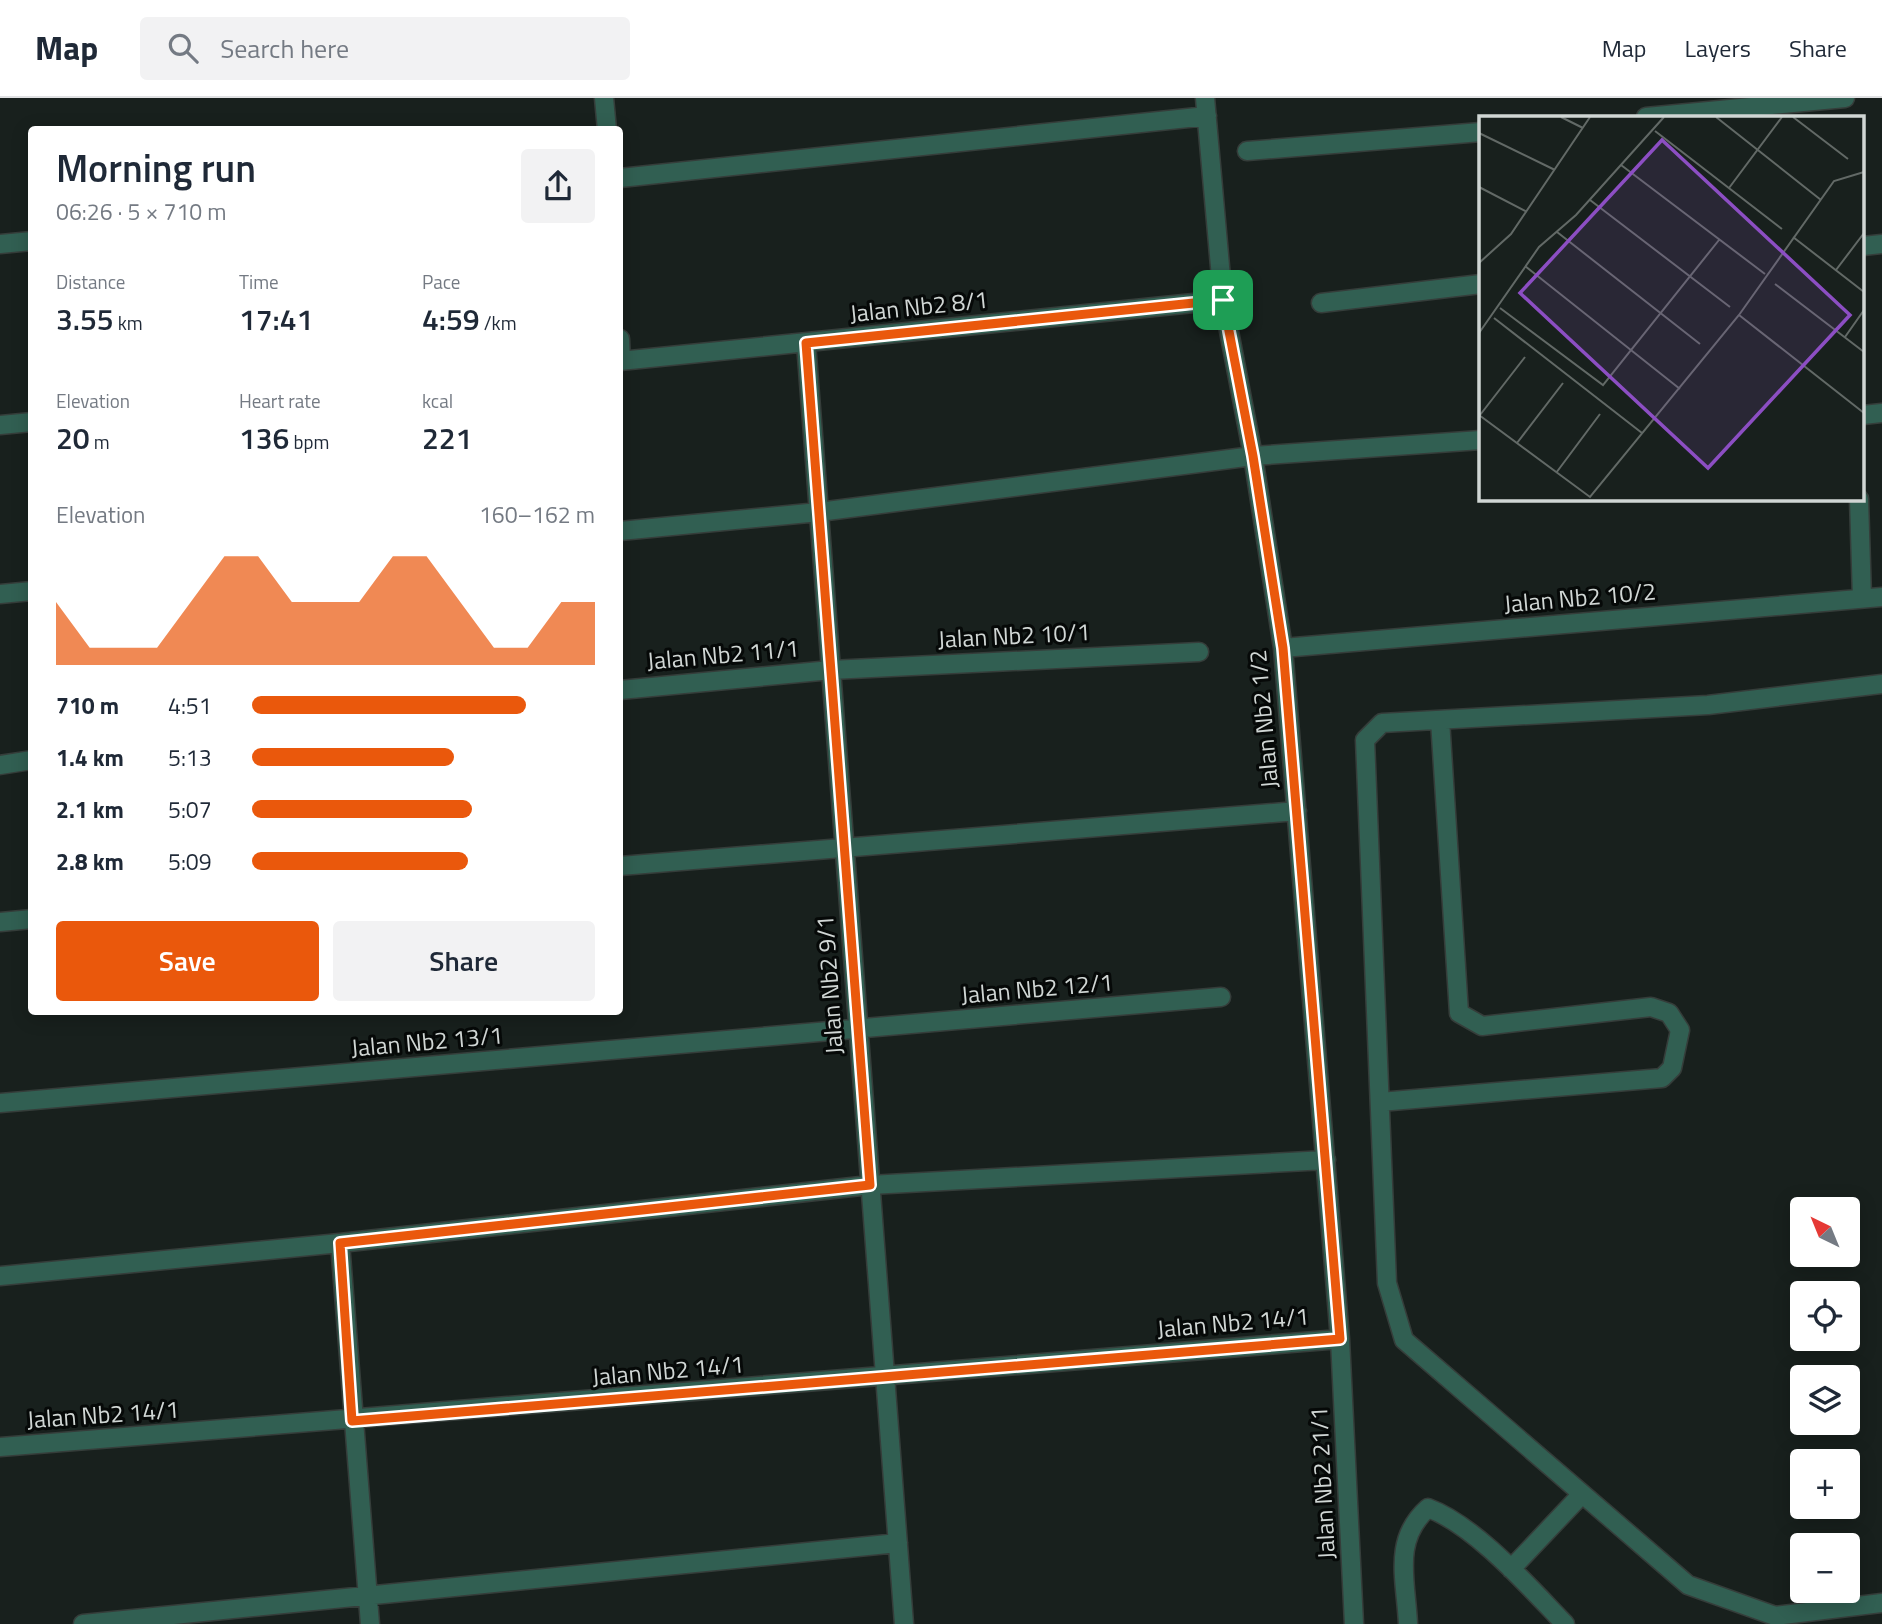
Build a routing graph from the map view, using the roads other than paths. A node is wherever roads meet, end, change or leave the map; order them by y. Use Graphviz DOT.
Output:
graph roads {
  1 [pos="604,98"];
  2 [pos="1845,98"];
  3 [pos="1206,107"];
  4 [pos="1656,116"];
  5 [pos="607,126"];
  6 [pos="1479,132"];
  7 [pos="1247,151"];
  8 [pos="623,178"];
  9 [pos="28,241"];
  10 [pos="0,244"];
  11 [pos="1882,244"];
  12 [pos="1864,246"];
  13 [pos="1479,284"];
  14 [pos="1223,300"];
  15 [pos="1321,303"];
  16 [pos="806,343"];
  17 [pos="623,361"];
  18 [pos="1882,413"];
  19 [pos="1864,415"];
  20 [pos="28,422"];
  21 [pos="0,425"];
  22 [pos="1479,440"];
  23 [pos="1253,456"];
  24 [pos="1859,500"];
  25 [pos="819,512"];
  26 [pos="623,531"];
  27 [pos="28,591"];
  28 [pos="0,594"];
  29 [pos="1882,597"];
  30 [pos="1862,598"];
  31 [pos="1283,648"];
  32 [pos="1199,652"];
  33 [pos="831,670"];
  34 [pos="1882,684"];
  35 [pos="623,690"];
  36 [pos="1440,720"];
  37 [pos="28,761"];
  38 [pos="0,765"];
  39 [pos="1297,811"];
  40 [pos="844,846"];
  41 [pos="623,866"];
  42 [pos="28,919"];
  43 [pos="0,922"];
  44 [pos="1221,997"];
  45 [pos="858,1030"];
  46 [pos="1380,1102"];
  47 [pos="0,1103"];
  48 [pos="1326,1160"];
  49 [pos="870,1185"];
  50 [pos="340,1243"];
  51 [pos="0,1276"];
  52 [pos="1340,1339"];
  53 [pos="885,1378"];
  54 [pos="352,1421"];
  55 [pos="0,1447"];
  56 [pos="1582,1494"];
  57 [pos="898,1544"];
  58 [pos="1511,1569"];
  59 [pos="368,1597"];
  60 [pos="1882,1603"];
  61 [pos="83,1624"];
  62 [pos="370,1624"];
  63 [pos="904,1624"];
  64 [pos="1354,1624"];
  65 [pos="1408,1624"];
  66 [pos="1565,1624"];
  1 -- 5 [label="street"];
  2 -- 4 [label="street"];
  3 -- 8 [label="street"];
  3 -- 14 [label="street, Jalan Nb2 1/2"];
  6 -- 7 [label="street"];
  9 -- 10 [label="street"];
  11 -- 12 [label="street"];
  13 -- 15 [label="street"];
  14 -- 16 [label="street, Jalan Nb2 8/1"];
  14 -- 23 [label="street, Jalan Nb2 1/2"];
  16 -- 17 [label="street, Jalan Nb2 8/1"];
  16 -- 25 [label="street, Jalan Nb2 9/1"];
  18 -- 19 [label="street"];
  20 -- 21 [label="street"];
  22 -- 23 [label="street"];
  23 -- 25 [label="street"];
  23 -- 31 [label="street, Jalan Nb2 1/2"];
  24 -- 30 [label="street"];
  25 -- 26 [label="street"];
  25 -- 33 [label="street, Jalan Nb2 9/1"];
  27 -- 28 [label="street"];
  29 -- 30 [label="street, Jalan Nb2 10/2"];
  30 -- 31 [label="street, Jalan Nb2 10/2"];
  31 -- 39 [label="street, Jalan Nb2 1/2"];
  32 -- 33 [label="street, Jalan Nb2 10/1"];
  33 -- 35 [label="street, Jalan Nb2 11/1"];
  33 -- 40 [label="street, Jalan Nb2 9/1"];
  34 -- 36 [label="street"];
  36 -- 46 [label="street"];
  36 -- 46 [label="street"];
  37 -- 38 [label="street"];
  39 -- 40 [label="street"];
  39 -- 48 [label="street, Jalan Nb2 1/2"];
  40 -- 41 [label="street"];
  40 -- 45 [label="street, Jalan Nb2 9/1"];
  42 -- 43 [label="street"];
  44 -- 45 [label="street, Jalan Nb2 12/1"];
  45 -- 47 [label="street, Jalan Nb2 13/1"];
  45 -- 49 [label="street, Jalan Nb2 9/1"];
  46 -- 56 [label="street"];
  48 -- 49 [label="street"];
  48 -- 52 [label="street, Jalan Nb2 1/2"];
  49 -- 50 [label="street"];
  49 -- 53 [label="street, Jalan Nb2 9/1"];
  50 -- 51 [label="street"];
  50 -- 54 [label="street"];
  52 -- 53 [label="street, Jalan Nb2 14/1"];
  52 -- 64 [label="street, Jalan Nb2 21/1"];
  53 -- 54 [label="street, Jalan Nb2 14/1"];
  53 -- 57 [label="street, Jalan Nb2 9/1"];
  54 -- 55 [label="street, Jalan Nb2 14/1"];
  54 -- 59 [label="street"];
  56 -- 58 [label="street"];
  56 -- 60 [label="street"];
  57 -- 59 [label="street"];
  57 -- 63 [label="street, Jalan Nb2 9/1"];
  58 -- 65 [label="street"];
  58 -- 66 [label="street"];
  59 -- 61 [label="street"];
  59 -- 62 [label="street"];
}
